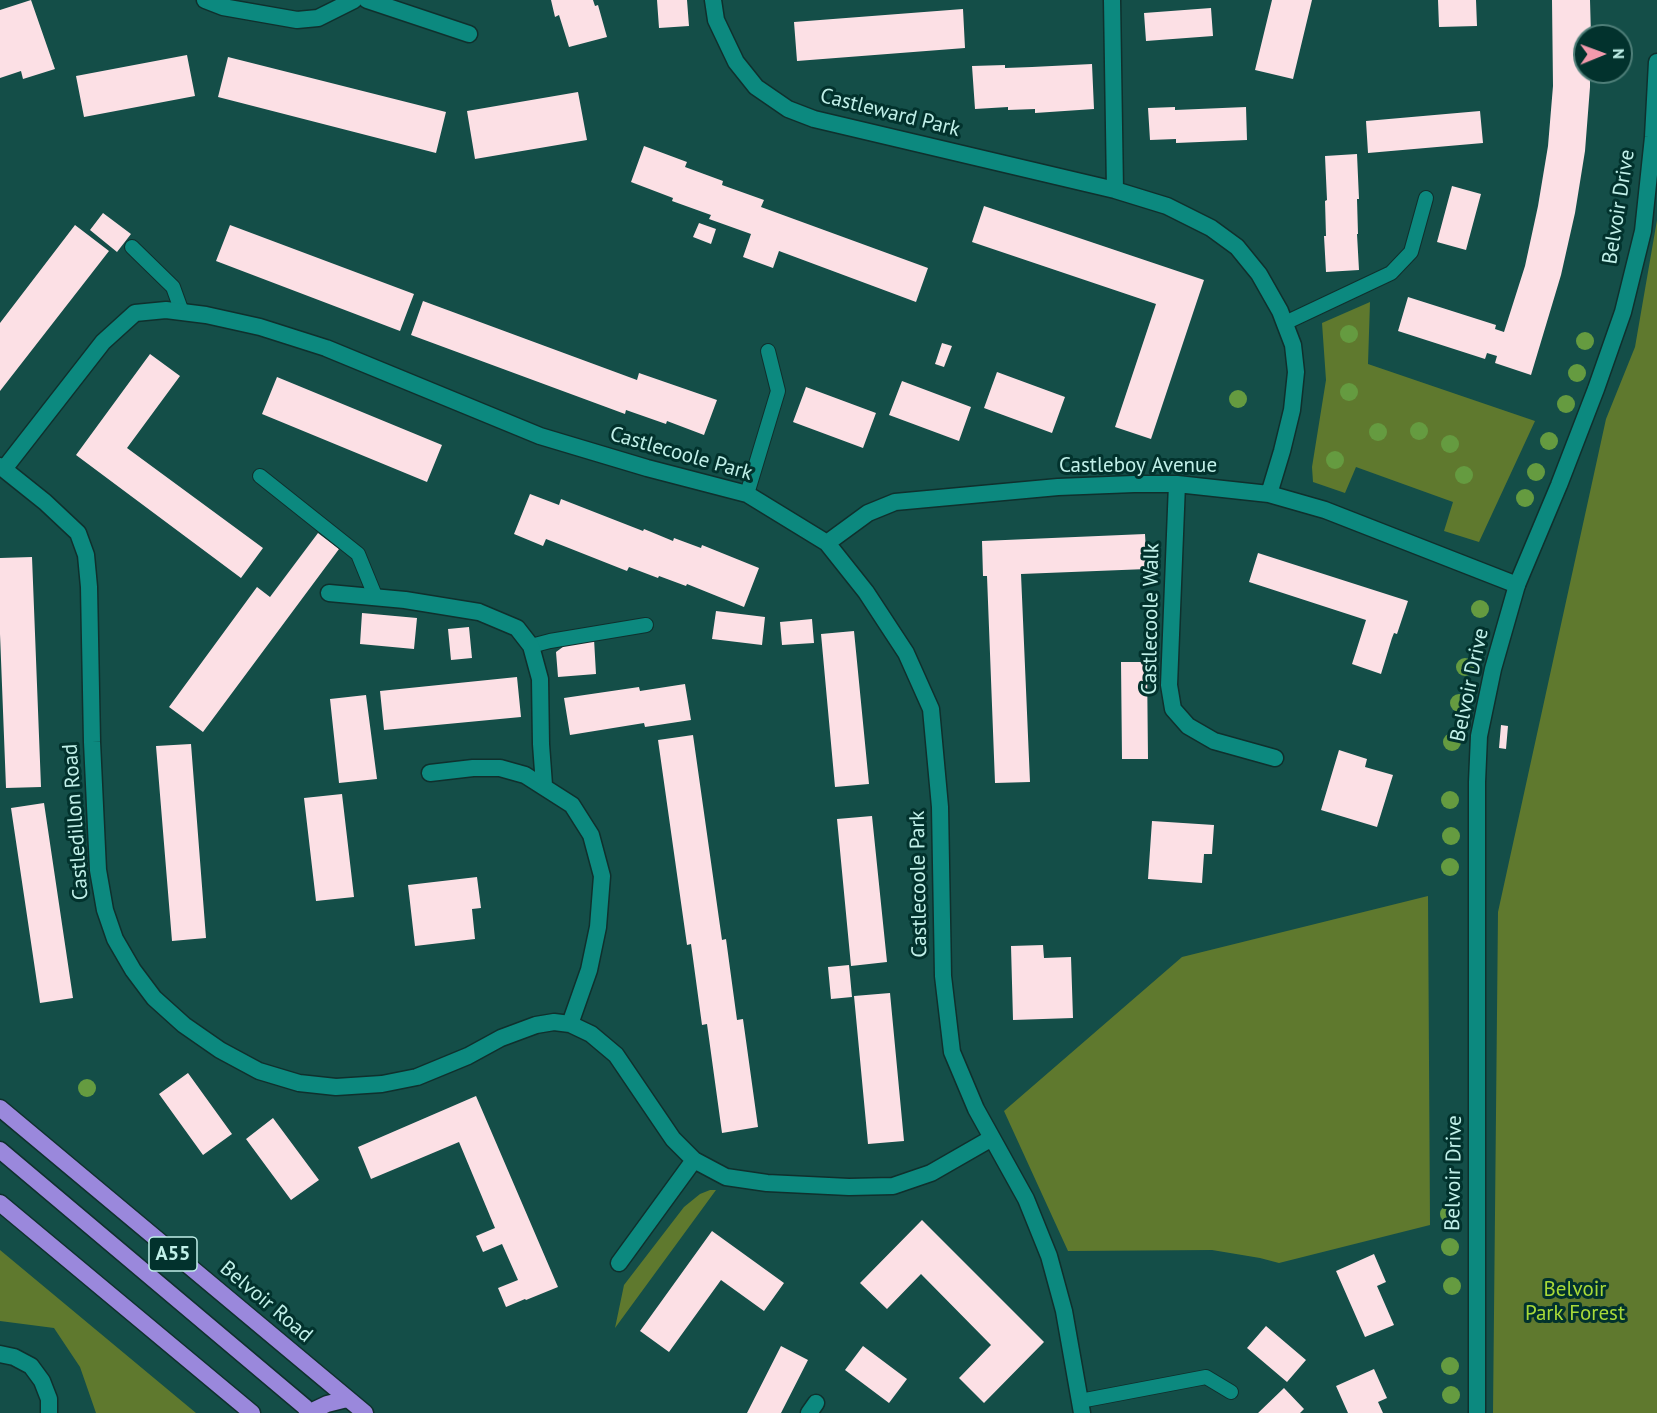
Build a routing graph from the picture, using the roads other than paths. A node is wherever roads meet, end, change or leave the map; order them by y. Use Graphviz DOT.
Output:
graph roads {
  1 [pos="205,0"];
  2 [pos="354,0"];
  3 [pos="367,0"];
  4 [pos="713,0"];
  5 [pos="1112,0"];
  6 [pos="469,34"];
  7 [pos="1657,62"];
  8 [pos="1115,190"];
  9 [pos="1426,198"];
  10 [pos="132,247"];
  11 [pos="182,312"];
  12 [pos="1285,323"];
  13 [pos="768,351"];
  14 [pos="2,467"];
  15 [pos="260,476"];
  16 [pos="1177,484"];
  17 [pos="747,494"];
  18 [pos="1269,494"];
  19 [pos="827,543"];
  20 [pos="1517,585"];
  21 [pos="329,593"];
  22 [pos="376,598"];
  23 [pos="646,625"];
  24 [pos="531,646"];
  25 [pos="1275,758"];
  26 [pos="430,773"];
  27 [pos="544,785"];
  28 [pos="570,1024"];
  29 [pos="0,1108"];
  30 [pos="992,1138"];
  31 [pos="0,1150"];
  32 [pos="694,1160"];
  33 [pos="0,1203"];
  34 [pos="619,1263"];
  35 [pos="0,1354"];
  36 [pos="1231,1392"];
  37 [pos="347,1399"];
  38 [pos="1081,1407"];
  39 [pos="49,1413"];
  40 [pos="252,1413"];
  41 [pos="308,1413"];
  42 [pos="365,1413"];
  43 [pos="1477,1413"];
  1 -- 2 [label="street"];
  3 -- 6 [label="street"];
  4 -- 8 [label="street, Castleward Park"];
  5 -- 8 [label="street"];
  7 -- 20 [label="street, Belvoir Drive"];
  8 -- 12 [label="street, Castleward Park"];
  9 -- 12 [label="lane"];
  10 -- 11 [label="lane"];
  11 -- 14 [label="street, Castlecoole Park"];
  11 -- 17 [label="street, Castlecoole Park"];
  12 -- 18 [label="street, Castleward Park"];
  13 -- 17 [label="lane"];
  14 -- 28 [label="street, Castledillon Road"];
  15 -- 22 [label="lane"];
  16 -- 18 [label="street, Castleboy Avenue"];
  16 -- 19 [label="street, Castleboy Avenue"];
  16 -- 25 [label="street, Castlecoole Walk"];
  17 -- 19 [label="street, Castlecoole Park"];
  18 -- 20 [label="street, Castleboy Avenue"];
  19 -- 30 [label="street, Castlecoole Park"];
  20 -- 43 [label="street, Belvoir Drive"];
  21 -- 22 [label="street"];
  22 -- 24 [label="street"];
  23 -- 24 [label="lane"];
  24 -- 27 [label="street"];
  26 -- 27 [label="street"];
  27 -- 28 [label="street"];
  28 -- 32 [label="street, Castledillon Road"];
  29 -- 37 [label="highway, Belvoir Road / A55"];
  30 -- 32 [label="street, Castledillon Road"];
  30 -- 38 [label="street, Castlecoole Park"];
  31 -- 41 [label="highway"];
  32 -- 34 [label="street"];
  33 -- 40 [label="highway"];
  35 -- 39 [label="street"];
  36 -- 38 [label="lane"];
  37 -- 41 [label="highway"];
  37 -- 42 [label="highway, Belvoir Road / A55"];
}
